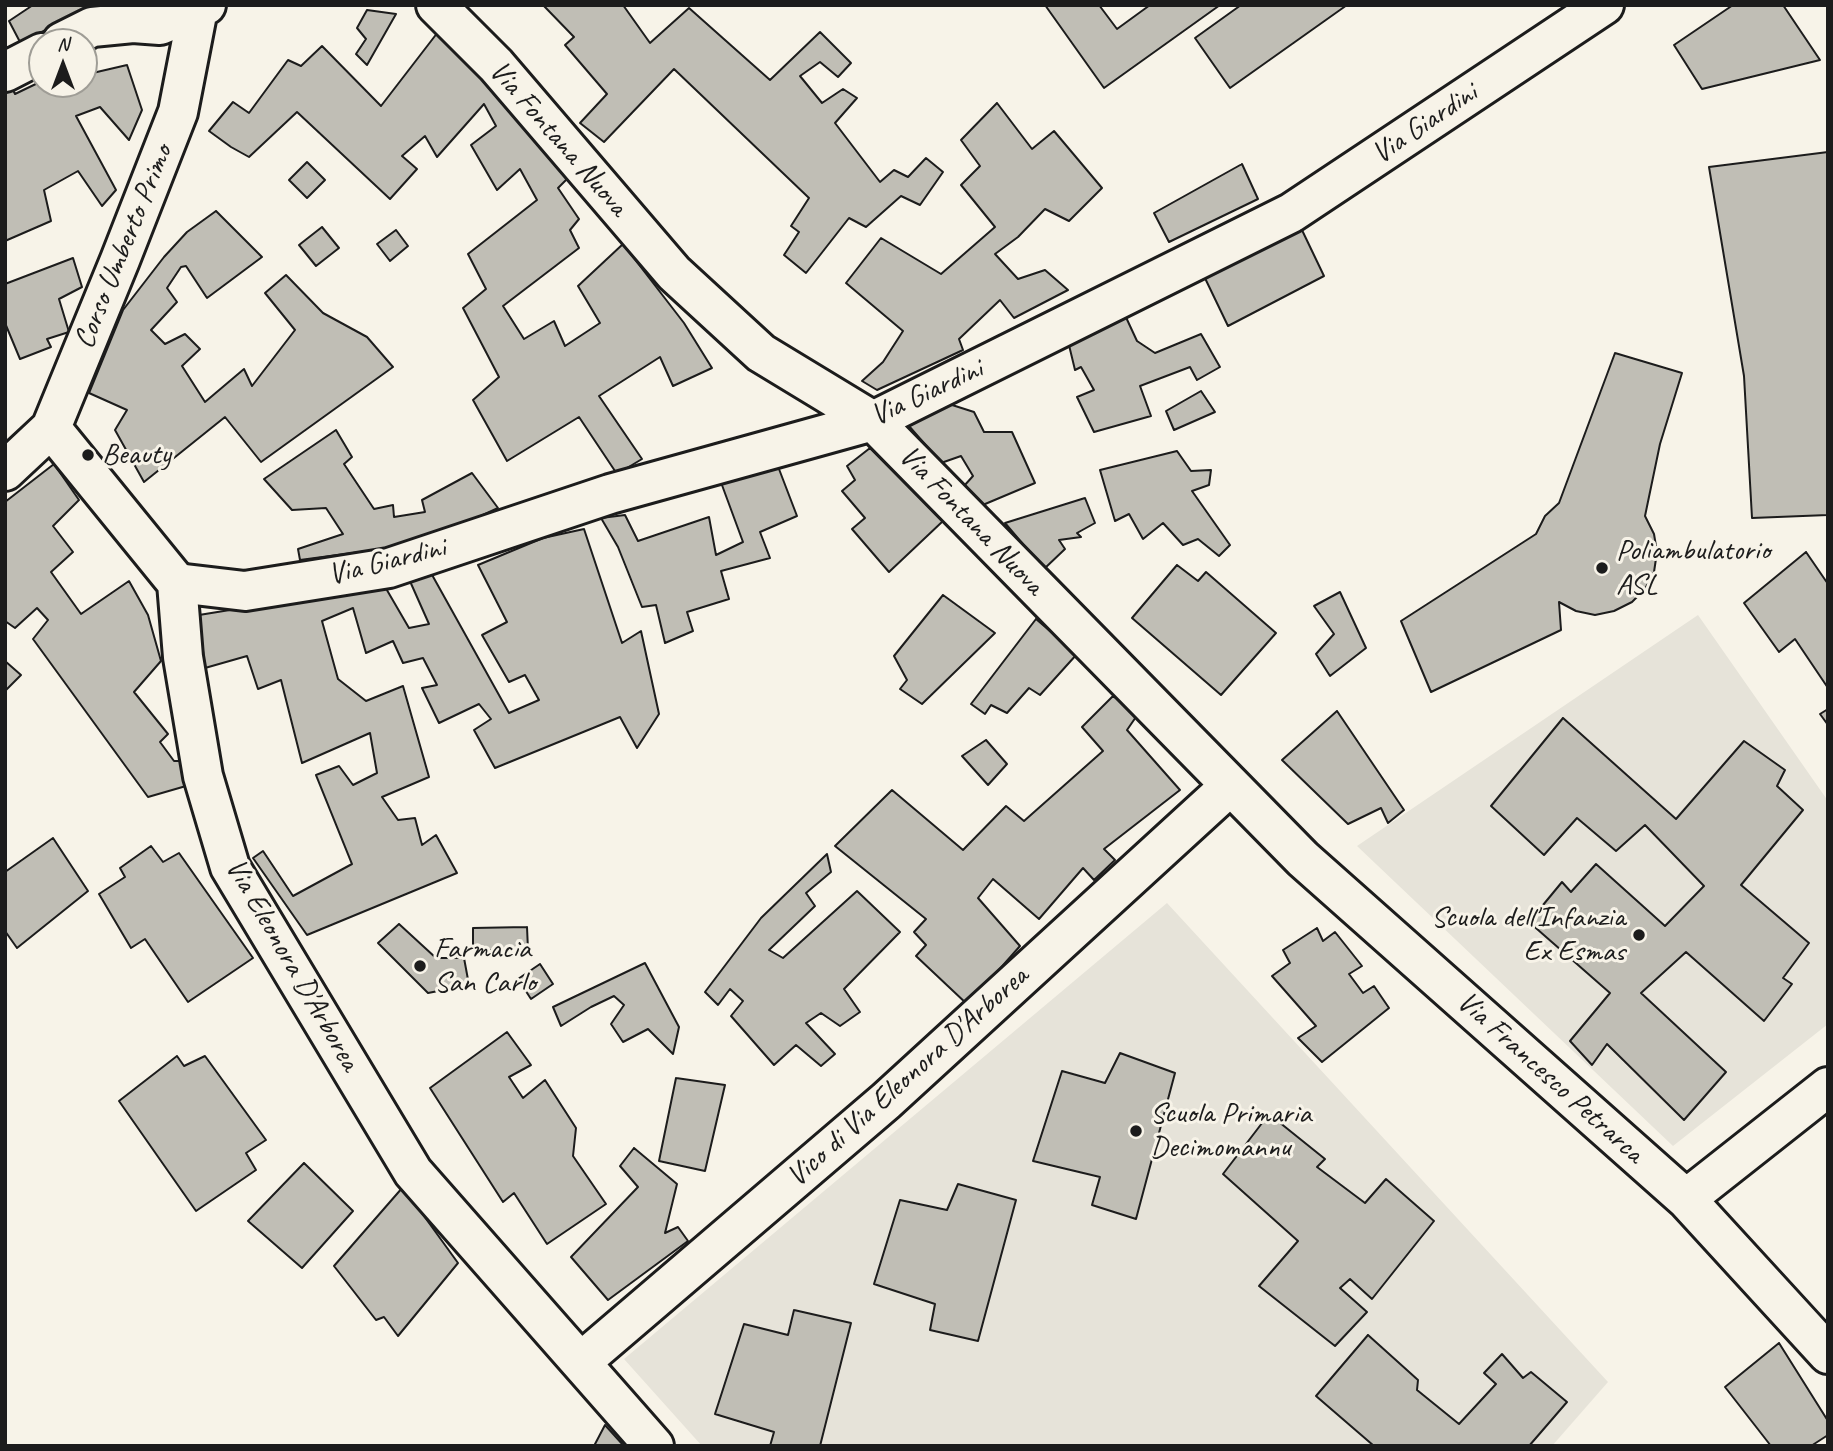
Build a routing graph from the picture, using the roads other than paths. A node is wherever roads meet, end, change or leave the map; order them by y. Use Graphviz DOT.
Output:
graph roads {
  1 [pos="436,5"];
  2 [pos="1604,5"];
  3 [pos="200,7"];
  4 [pos="88,28"];
  5 [pos="28,60"];
  6 [pos="5,72"];
  7 [pos="873,421"];
  8 [pos="51,428"];
  9 [pos="5,471"];
  10 [pos="177,583"];
  11 [pos="1230,786"];
  12 [pos="1828,1087"];
  13 [pos="1686,1199"];
  14 [pos="1828,1354"];
  15 [pos="581,1362"];
  16 [pos="654,1446"];
  1 -- 7 [label="street, Via Fontana Nuova"];
  2 -- 7 [label="street, Via Giardini"];
  3 -- 4 [label="street"];
  3 -- 8 [label="street, Corso Umberto Primo"];
  5 -- 6 [label="street"];
  7 -- 10 [label="street, Via Giardini"];
  7 -- 11 [label="street, Via Fontana Nuova"];
  8 -- 9 [label="street, Corso Umberto Primo"];
  8 -- 10 [label="street"];
  10 -- 15 [label="street, Via Eleonora D'Arborea"];
  11 -- 13 [label="street, Via Francesco Petrarca"];
  11 -- 15 [label="street, Vico di Via Eleonora D'Arborea"];
  12 -- 13 [label="street"];
  13 -- 14 [label="street, Via Francesco Petrarca"];
  15 -- 16 [label="street, Via Eleonora D'Arborea"];
}
